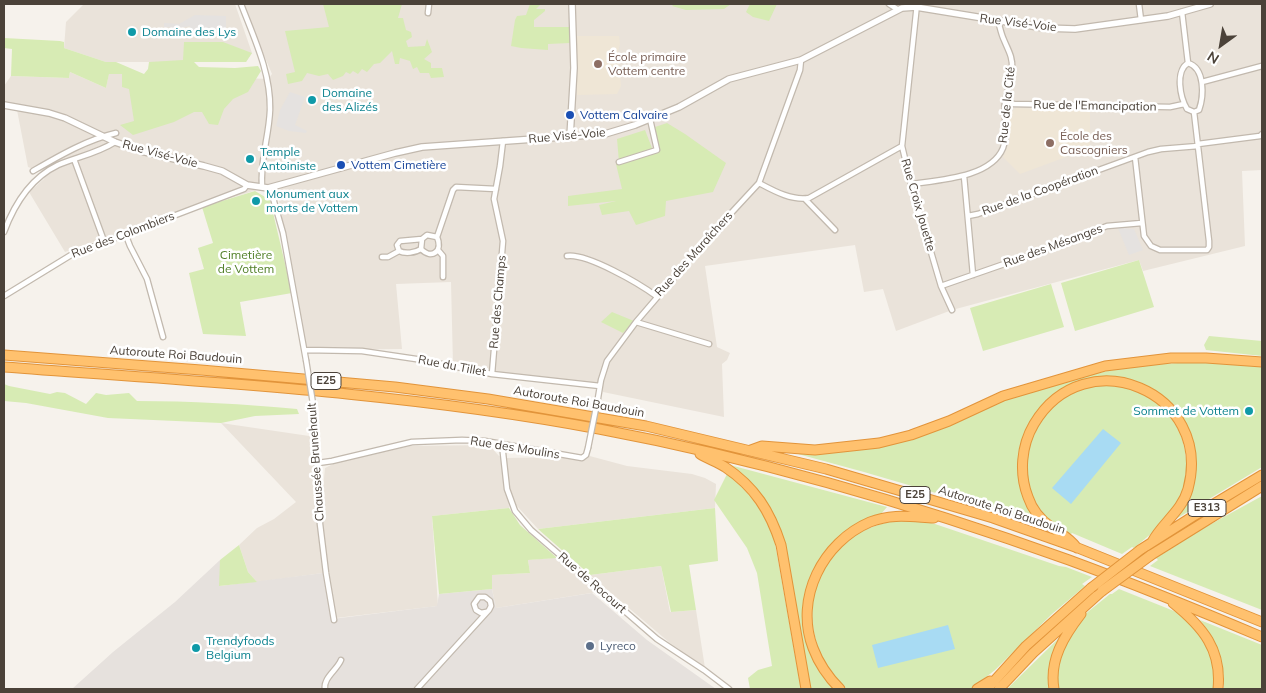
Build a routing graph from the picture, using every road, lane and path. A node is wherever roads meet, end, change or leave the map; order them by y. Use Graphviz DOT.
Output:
graph roads {
  1 [pos="241,4"];
  2 [pos="429,4"];
  3 [pos="572,4"];
  4 [pos="889,4"];
  5 [pos="1139,4"];
  6 [pos="1210,4"];
  7 [pos="917,6"];
  8 [pos="897,9"];
  9 [pos="1182,12"];
  10 [pos="428,13"];
  11 [pos="1141,20"];
  12 [pos="998,21"];
  13 [pos="801,60"];
  14 [pos="1188,62"];
  15 [pos="1262,66"];
  16 [pos="1202,82"];
  17 [pos="1005,102"];
  18 [pos="1184,104"];
  19 [pos="4,105"];
  20 [pos="1194,112"];
  21 [pos="650,119"];
  22 [pos="116,133"];
  23 [pos="102,136"];
  24 [pos="570,136"];
  25 [pos="1261,136"];
  26 [pos="503,141"];
  27 [pos="115,142"];
  28 [pos="1198,145"];
  29 [pos="902,146"];
  30 [pos="1134,157"];
  31 [pos="74,159"];
  32 [pos="619,162"];
  33 [pos="33,171"];
  34 [pos="964,176"];
  35 [pos="759,183"];
  36 [pos="911,184"];
  37 [pos="248,185"];
  38 [pos="265,187"];
  39 [pos="496,189"];
  40 [pos="804,199"];
  41 [pos="968,216"];
  42 [pos="1142,223"];
  43 [pos="835,230"];
  44 [pos="4,232"];
  45 [pos="126,233"];
  46 [pos="437,237"];
  47 [pos="422,239"];
  48 [pos="104,241"];
  49 [pos="421,249"];
  50 [pos="438,250"];
  51 [pos="399,251"];
  52 [pos="567,256"];
  53 [pos="382,257"];
  54 [pos="974,275"];
  55 [pos="444,277"];
  56 [pos="941,286"];
  57 [pos="4,296"];
  58 [pos="656,296"];
  59 [pos="952,310"];
  60 [pos="636,322"];
  61 [pos="163,337"];
  62 [pos="709,344"];
  63 [pos="305,350"];
  64 [pos="4,355"];
  65 [pos="1262,362"];
  66 [pos="4,367"];
  67 [pos="492,374"];
  68 [pos="600,386"];
  69 [pos="502,444"];
  70 [pos="588,448"];
  71 [pos="694,450"];
  72 [pos="751,450"];
  73 [pos="318,463"];
  74 [pos="1262,474"];
  75 [pos="1262,486"];
  76 [pos="1262,492"];
  77 [pos="1240,498"];
  78 [pos="948,518"];
  79 [pos="1152,542"];
  80 [pos="1078,548"];
  81 [pos="1165,597"];
  82 [pos="1092,600"];
  83 [pos="486,612"];
  84 [pos="334,620"];
  85 [pos="1262,622"];
  86 [pos="1262,637"];
  87 [pos="341,660"];
  88 [pos="1000,674"];
  89 [pos="325,687"];
  90 [pos="417,689"];
  91 [pos="729,689"];
  92 [pos="806,689"];
  93 [pos="840,689"];
  94 [pos="977,689"];
  95 [pos="987,689"];
  96 [pos="999,689"];
  97 [pos="1054,689"];
  98 [pos="1218,689"];
  1 -- 38 [label="street, Chaussée Brunehault"];
  2 -- 10 [label="street"];
  3 -- 24 [label="street"];
  4 -- 8 [label="street"];
  5 -- 11 [label="street"];
  6 -- 9 [label="street, Rue Visé-Voie"];
  7 -- 8 [label="street, Rue Visé-Voie"];
  7 -- 12 [label="street, Rue Visé-Voie"];
  7 -- 29 [label="street, Rue Croix Jouette"];
  8 -- 13 [label="street, Rue Visé-Voie"];
  9 -- 11 [label="street, Rue Visé-Voie"];
  9 -- 14 [label="street"];
  11 -- 12 [label="street, Rue Visé-Voie"];
  12 -- 17 [label="street, Rue de la Cité"];
  13 -- 21 [label="street, Rue Visé-Voie"];
  13 -- 35 [label="street, Rue des Maraîchers"];
  14 -- 16 [label="street"];
  14 -- 18 [label="street"];
  15 -- 16 [label="street"];
  16 -- 20 [label="street"];
  17 -- 18 [label="street, Rue de l'Emancipation"];
  17 -- 34 [label="street, Rue de la Cité"];
  18 -- 20 [label="street"];
  19 -- 23 [label="street, Rue Visé-Voie"];
  20 -- 28 [label="street"];
  21 -- 24 [label="street, Rue Visé-Voie"];
  21 -- 32 [label="street"];
  22 -- 23 [label="street"];
  23 -- 27 [label="street, Rue Visé-Voie"];
  23 -- 33 [label="street"];
  24 -- 26 [label="street, Rue Visé-Voie"];
  25 -- 28 [label="street, Rue de la Coopération"];
  26 -- 38 [label="street, Rue Visé-Voie"];
  26 -- 39 [label="street, Rue des Champs"];
  27 -- 31 [label="street"];
  27 -- 37 [label="street, Rue Visé-Voie"];
  28 -- 30 [label="street, Rue de la Coopération"];
  28 -- 42 [label="street"];
  29 -- 36 [label="street, Rue Croix Jouette"];
  29 -- 40 [label="street"];
  30 -- 41 [label="street, Rue de la Coopération"];
  30 -- 42 [label="street"];
  31 -- 44 [label="street"];
  31 -- 48 [label="street"];
  34 -- 36 [label="street, Rue de la Cité"];
  34 -- 41 [label="street"];
  35 -- 40 [label="street"];
  35 -- 58 [label="street, Rue des Maraîchers"];
  36 -- 56 [label="street, Rue Croix Jouette"];
  37 -- 38 [label="street, Rue Visé-Voie"];
  37 -- 45 [label="street, Rue des Colombiers"];
  38 -- 63 [label="street, Chaussée Brunehault"];
  39 -- 46 [label="street"];
  39 -- 67 [label="street, Rue des Champs"];
  40 -- 43 [label="street"];
  41 -- 54 [label="street"];
  42 -- 54 [label="street, Rue des Mésanges"];
  45 -- 48 [label="street, Rue des Colombiers"];
  45 -- 61 [label="street"];
  46 -- 47 [label="street"];
  46 -- 50 [label="street"];
  47 -- 49 [label="street"];
  47 -- 51 [label="street"];
  48 -- 57 [label="street, Rue des Colombiers"];
  49 -- 50 [label="street"];
  49 -- 51 [label="street"];
  50 -- 55 [label="street"];
  51 -- 53 [label="street"];
  52 -- 58 [label="street"];
  54 -- 56 [label="street, Rue des Mésanges"];
  56 -- 59 [label="street, Rue Croix Jouette"];
  58 -- 60 [label="street, Rue des Maraîchers"];
  60 -- 62 [label="street"];
  60 -- 68 [label="street, Rue des Maraîchers"];
  63 -- 67 [label="street, Rue du Tillet"];
  63 -- 73 [label="street, Chaussée Brunehault, bridge"];
  64 -- 72 [label="highway, Autoroute Roi Baudouin / E25"];
  65 -- 72 [label="highway"];
  66 -- 71 [label="highway, Autoroute Roi Baudouin / E25"];
  67 -- 68 [label="street, Rue du Tillet"];
  68 -- 70 [label="street, Rue des Maraîchers, bridge"];
  69 -- 70 [label="street, Rue des Moulins"];
  69 -- 73 [label="street, Rue des Moulins"];
  69 -- 91 [label="street, Rue de Rocourt"];
  71 -- 78 [label="highway, E25"];
  71 -- 92 [label="highway"];
  72 -- 80 [label="highway, Autoroute Roi Baudouin / E25"];
  73 -- 84 [label="street, Chaussée Brunehault"];
  74 -- 79 [label="highway, E313"];
  75 -- 77 [label="highway, E313"];
  76 -- 77 [label="highway"];
  77 -- 82 [label="highway, E313, bridge"];
  78 -- 81 [label="highway, E25"];
  78 -- 93 [label="highway"];
  79 -- 80 [label="highway"];
  79 -- 88 [label="highway, E313, bridge"];
  80 -- 85 [label="highway, Autoroute Roi Baudouin / E25"];
  81 -- 86 [label="highway, E25"];
  81 -- 98 [label="highway"];
  82 -- 96 [label="highway, E313"];
  82 -- 97 [label="highway"];
  83 -- 90 [label="street"];
  87 -- 89 [label="street"];
  88 -- 94 [label="highway"];
  88 -- 95 [label="highway, E313"];
}
